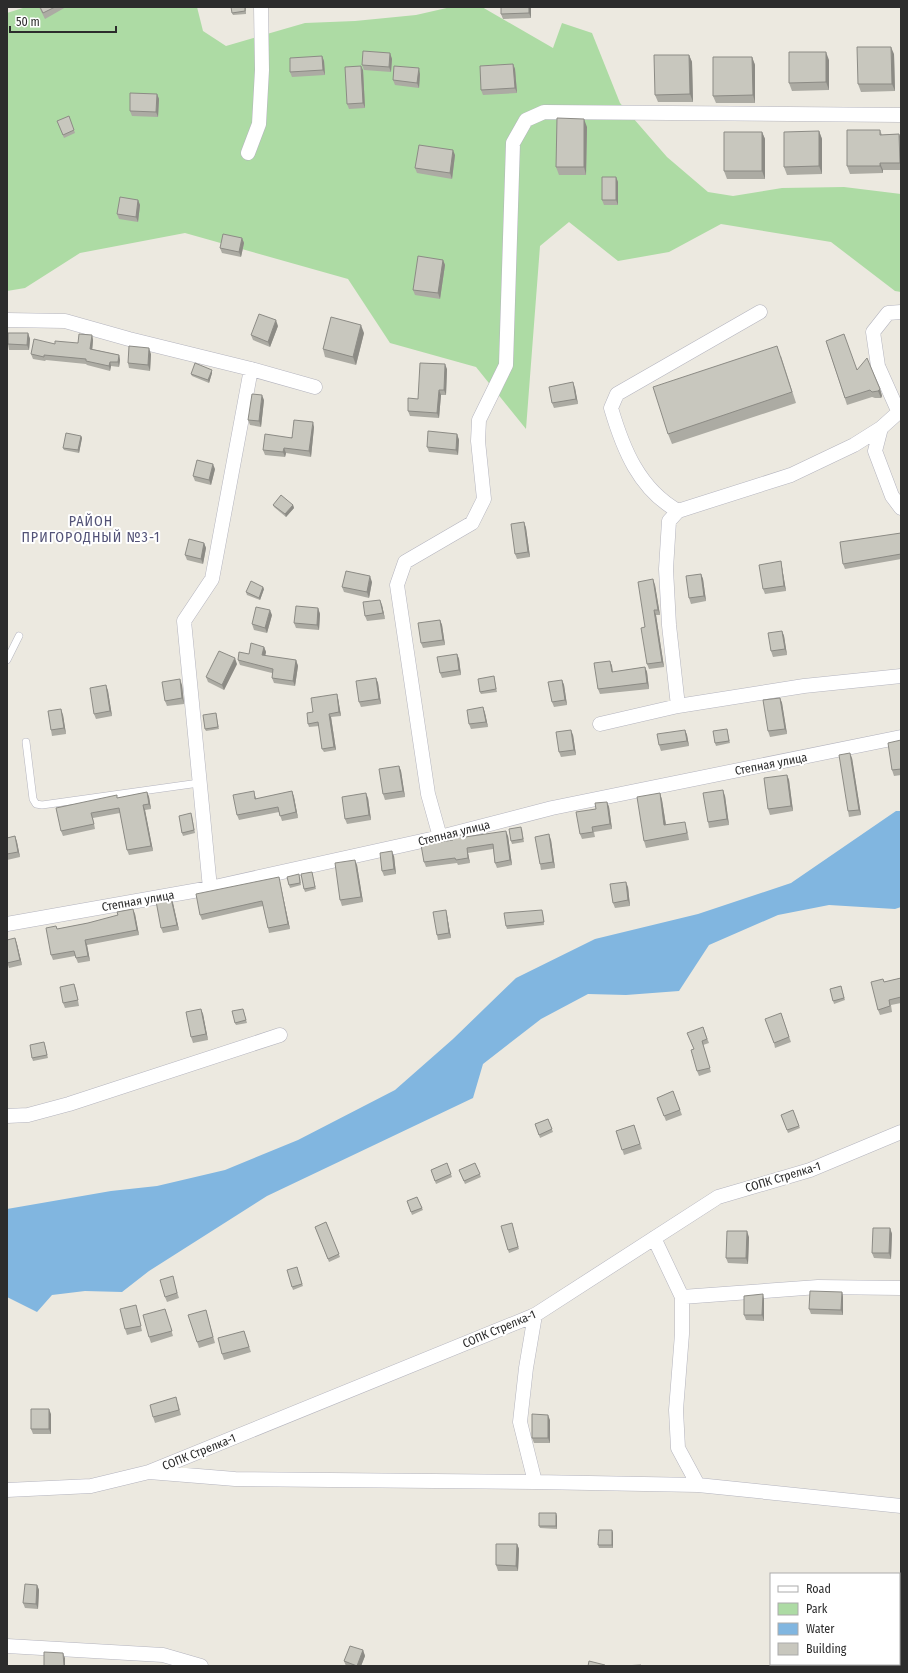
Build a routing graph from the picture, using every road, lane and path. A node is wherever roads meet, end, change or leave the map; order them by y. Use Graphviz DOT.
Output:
graph roads {
  1 [pos="261,7"];
  2 [pos="901,115"];
  3 [pos="248,153"];
  4 [pos="760,312"];
  5 [pos="901,312"];
  6 [pos="7,320"];
  7 [pos="251,369"];
  8 [pos="315,387"];
  9 [pos="900,412"];
  10 [pos="882,428"];
  11 [pos="901,508"];
  12 [pos="678,512"];
  13 [pos="19,636"];
  14 [pos="7,660"];
  15 [pos="901,676"];
  16 [pos="678,706"];
  17 [pos="600,724"];
  18 [pos="901,737"];
  19 [pos="26,742"];
  20 [pos="199,783"];
  21 [pos="440,837"];
  22 [pos="210,888"];
  23 [pos="7,924"];
  24 [pos="280,1035"];
  25 [pos="7,1116"];
  26 [pos="901,1132"];
  27 [pos="654,1238"];
  28 [pos="901,1288"];
  29 [pos="682,1297"];
  30 [pos="535,1315"];
  31 [pos="149,1472"];
  32 [pos="535,1482"];
  33 [pos="698,1485"];
  34 [pos="7,1490"];
  35 [pos="901,1506"];
  36 [pos="7,1646"];
  37 [pos="201,1666"];
  1 -- 3 [label="street"];
  2 -- 21 [label="street"];
  4 -- 12 [label="street"];
  5 -- 9 [label="street"];
  6 -- 7 [label="street"];
  7 -- 8 [label="street"];
  7 -- 20 [label="street"];
  9 -- 10 [label="street"];
  10 -- 11 [label="street"];
  10 -- 12 [label="street"];
  12 -- 16 [label="street"];
  13 -- 14 [label="lane"];
  15 -- 16 [label="street"];
  16 -- 17 [label="street"];
  18 -- 21 [label="street, Степная улица"];
  19 -- 20 [label="lane"];
  20 -- 22 [label="street"];
  21 -- 22 [label="street, Степная улица"];
  22 -- 23 [label="street, Степная улица"];
  24 -- 25 [label="street"];
  26 -- 27 [label="street, СОПК Стрелка-1"];
  27 -- 29 [label="street"];
  27 -- 30 [label="street, СОПК Стрелка-1"];
  28 -- 29 [label="street"];
  29 -- 33 [label="street"];
  30 -- 31 [label="street, СОПК Стрелка-1"];
  30 -- 32 [label="street"];
  31 -- 32 [label="street"];
  31 -- 34 [label="street"];
  32 -- 33 [label="street"];
  33 -- 35 [label="street"];
  36 -- 37 [label="street"];
}
